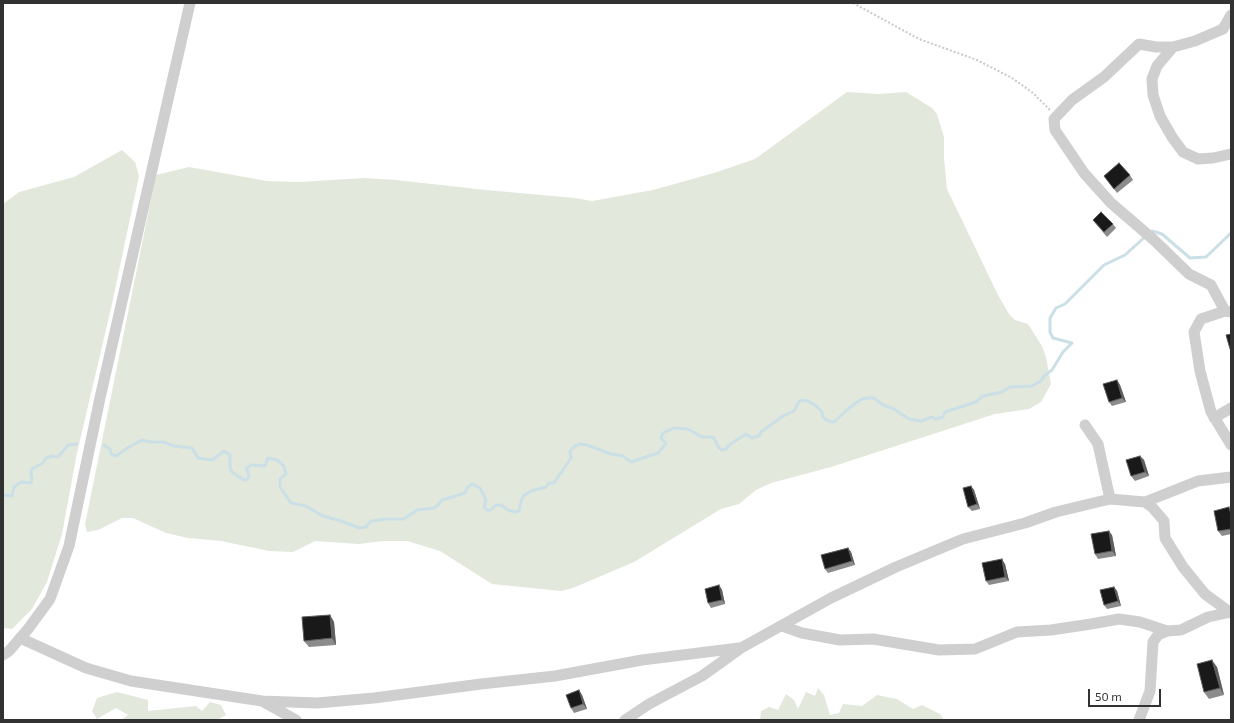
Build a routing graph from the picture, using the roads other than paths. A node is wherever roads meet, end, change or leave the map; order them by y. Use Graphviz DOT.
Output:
graph roads {
  1 [pos="190,3"];
  2 [pos="1231,15"];
  3 [pos="1231,34"];
  4 [pos="1195,41"];
  5 [pos="1173,48"];
  6 [pos="1231,154"];
  7 [pos="1228,311"];
  8 [pos="1231,408"];
  9 [pos="1214,418"];
  10 [pos="1085,424"];
  11 [pos="1231,445"];
  12 [pos="1231,477"];
  13 [pos="1110,499"];
  14 [pos="1145,502"];
  15 [pos="1231,612"];
  16 [pos="782,626"];
  17 [pos="1167,631"];
  18 [pos="20,638"];
  19 [pos="741,648"];
  20 [pos="3,655"];
  21 [pos="262,701"];
  22 [pos="296,720"];
  23 [pos="625,720"];
  24 [pos="1139,720"];
  1 -- 18 [label="street"];
  2 -- 4 [label="street"];
  3 -- 4 [label="street"];
  4 -- 5 [label="street"];
  5 -- 6 [label="street"];
  5 -- 7 [label="street"];
  7 -- 9 [label="street"];
  8 -- 9 [label="street"];
  9 -- 11 [label="street"];
  10 -- 13 [label="street"];
  12 -- 14 [label="street"];
  13 -- 14 [label="street"];
  13 -- 16 [label="street"];
  14 -- 15 [label="street"];
  15 -- 17 [label="street"];
  16 -- 17 [label="street"];
  16 -- 19 [label="street"];
  17 -- 24 [label="street"];
  18 -- 20 [label="street"];
  18 -- 21 [label="street"];
  19 -- 21 [label="street"];
  19 -- 23 [label="street"];
  21 -- 22 [label="street"];
}
